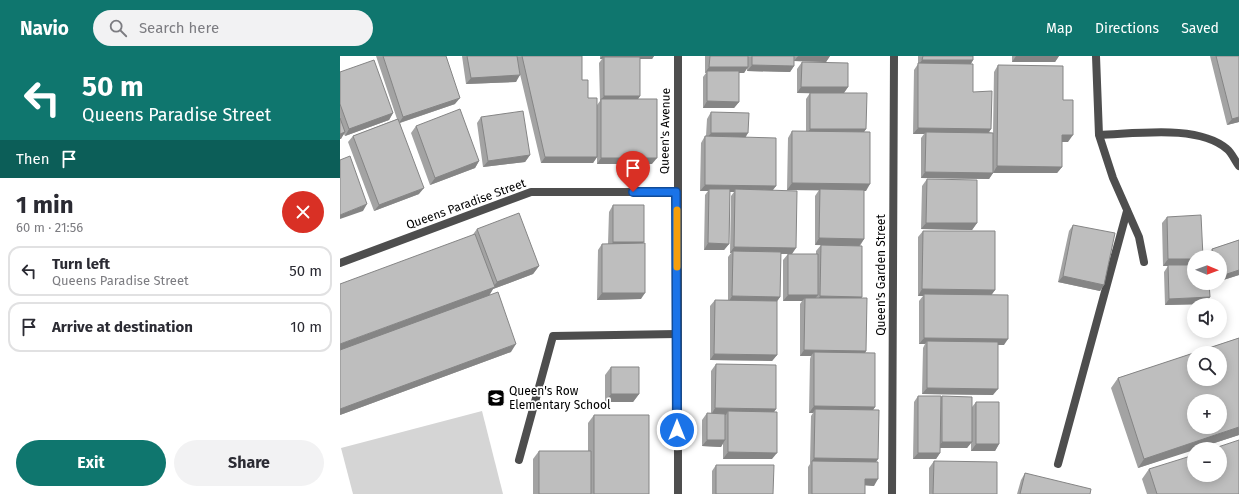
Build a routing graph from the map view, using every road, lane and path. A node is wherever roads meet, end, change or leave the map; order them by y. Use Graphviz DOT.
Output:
graph roads {
  1 [pos="678,56"];
  2 [pos="894,56"];
  3 [pos="1096,56"];
  4 [pos="1099,135"];
  5 [pos="1239,166"];
  6 [pos="676,192"];
  7 [pos="1127,211"];
  8 [pos="1144,262"];
  9 [pos="340,263"];
  10 [pos="677,334"];
  11 [pos="519,460"];
  12 [pos="1058,464"];
  13 [pos="678,494"];
  14 [pos="892,494"];
  1 -- 6 [label="street, Queen's Avenue"];
  2 -- 14 [label="street, Queen's Garden Street"];
  3 -- 4 [label="street"];
  4 -- 5 [label="street"];
  4 -- 7 [label="street"];
  6 -- 9 [label="street, Queens Paradise Street"];
  6 -- 10 [label="street, Queen's Avenue"];
  7 -- 8 [label="street"];
  7 -- 12 [label="street"];
  10 -- 11 [label="street"];
  10 -- 13 [label="street, Queen's Avenue"];
}
